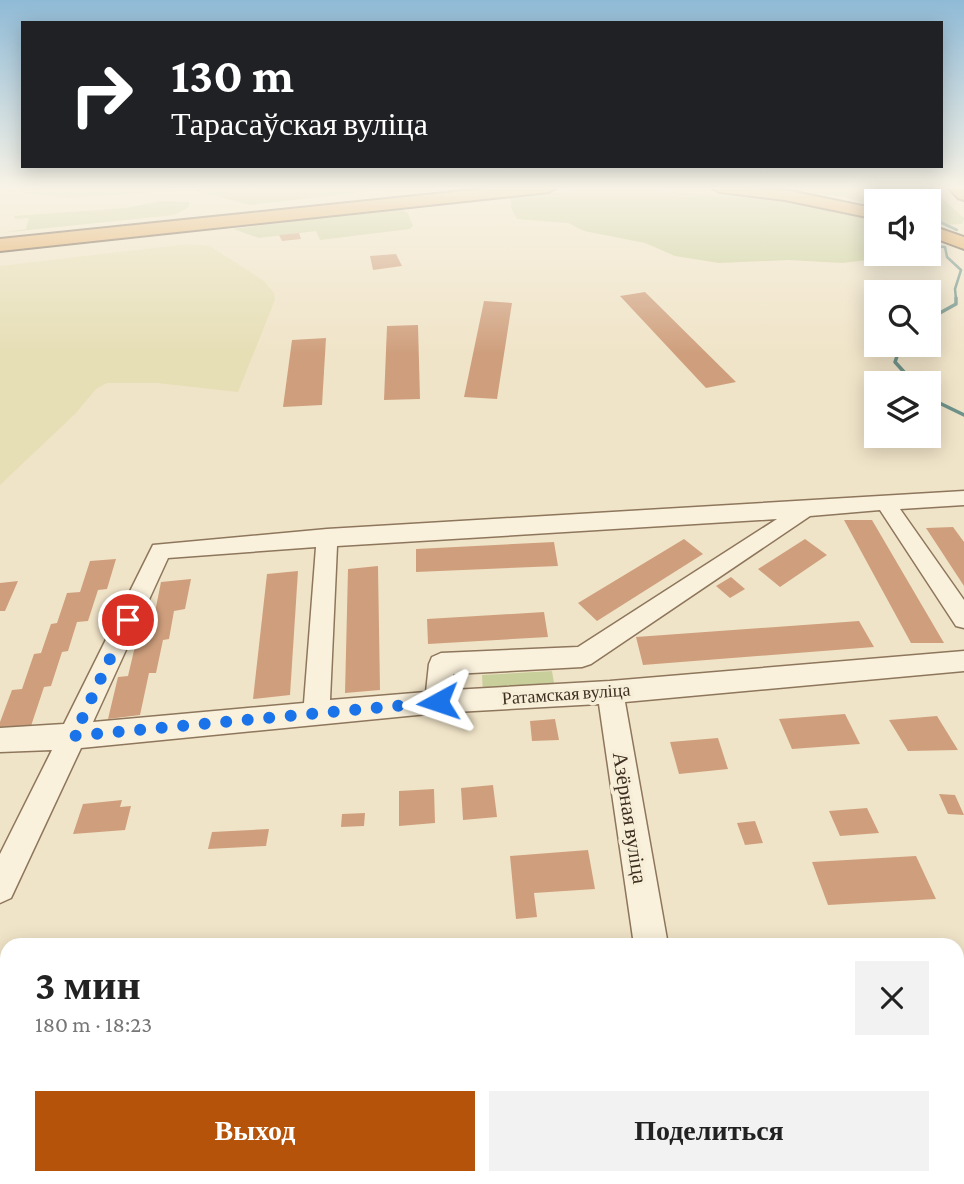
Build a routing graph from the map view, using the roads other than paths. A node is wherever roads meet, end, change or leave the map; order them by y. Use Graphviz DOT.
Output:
graph roads {
  1 [pos="31,242"];
  2 [pos="0,245"];
  3 [pos="964,498"];
  4 [pos="885,502"];
  5 [pos="804,510"];
  6 [pos="327,537"];
  7 [pos="964,619"];
  8 [pos="964,661"];
  9 [pos="610,692"];
  10 [pos="438,702"];
  11 [pos="316,713"];
  12 [pos="74,736"];
  13 [pos="0,740"];
  14 [pos="0,887"];
  15 [pos="650,938"];
  1 -- 2 [label="highway"];
  3 -- 4 [label="street"];
  4 -- 5 [label="street"];
  4 -- 7 [label="street"];
  5 -- 6 [label="street"];
  5 -- 10 [label="street"];
  6 -- 11 [label="street"];
  6 -- 12 [label="street"];
  8 -- 9 [label="street, Ратамская вуліца"];
  9 -- 10 [label="street, Ратамская вуліца"];
  9 -- 15 [label="street, Азёрная вуліца"];
  10 -- 11 [label="street, Ратамская вуліца"];
  11 -- 12 [label="street, Ратамская вуліца"];
  12 -- 13 [label="street, Ратамская вуліца"];
  12 -- 14 [label="street"];
}
